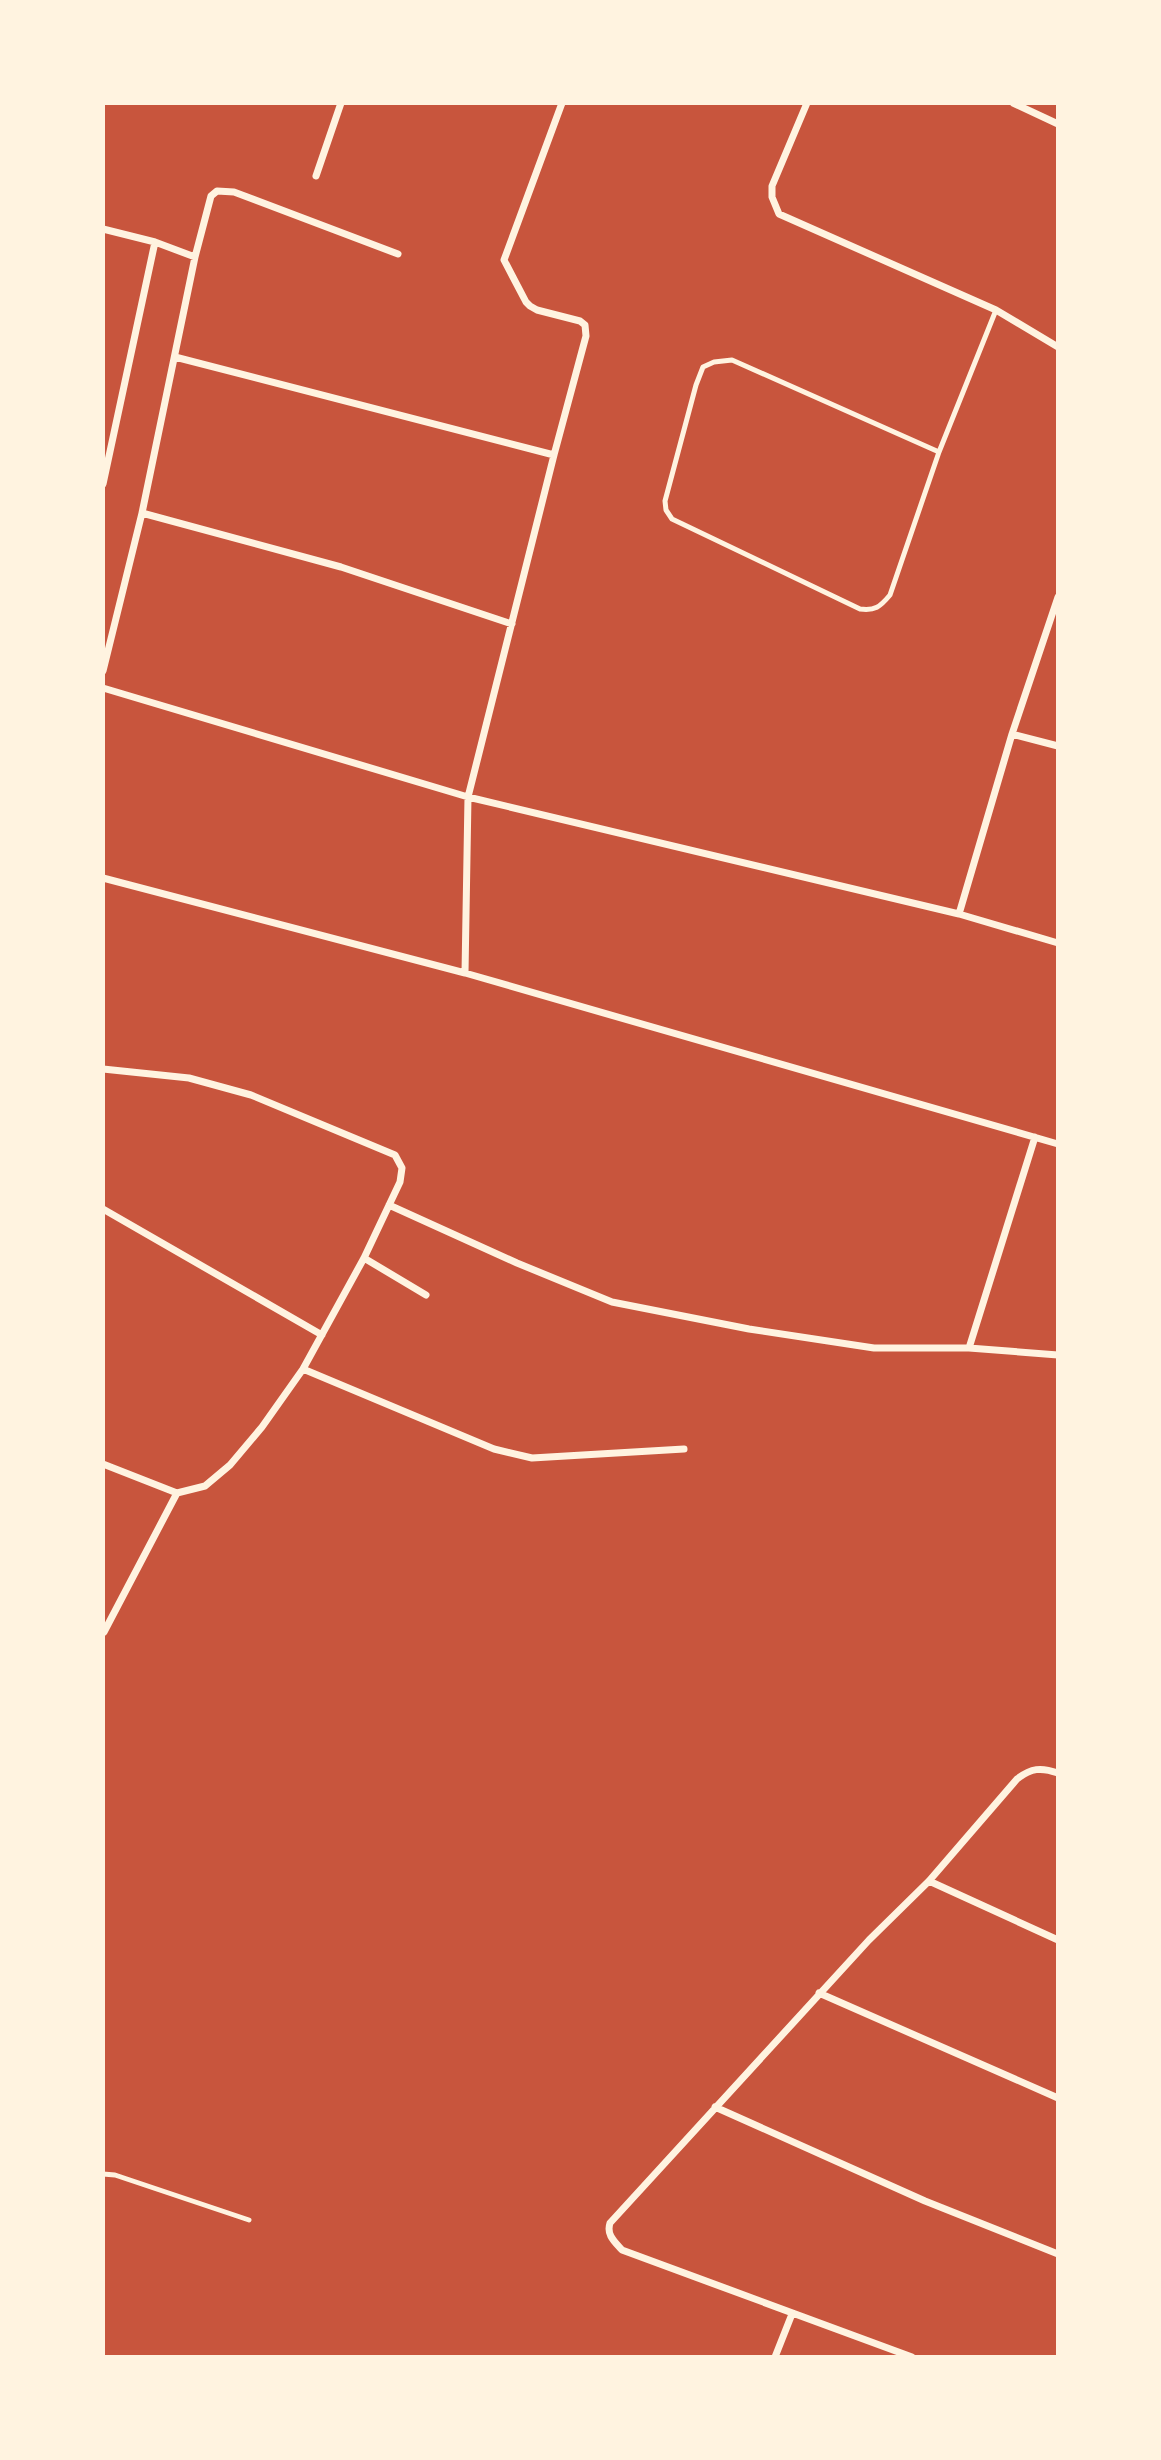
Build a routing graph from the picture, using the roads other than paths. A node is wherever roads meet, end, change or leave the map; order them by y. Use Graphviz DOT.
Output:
graph roads {
  1 [pos="341,103"];
  2 [pos="562,103"];
  3 [pos="807,103"];
  4 [pos="1013,103"];
  5 [pos="1057,121"];
  6 [pos="316,176"];
  7 [pos="103,229"];
  8 [pos="155,242"];
  9 [pos="398,254"];
  10 [pos="195,257"];
  11 [pos="996,310"];
  12 [pos="1058,347"];
  13 [pos="176,357"];
  14 [pos="939,452"];
  15 [pos="554,455"];
  16 [pos="103,484"];
  17 [pos="142,513"];
  18 [pos="1058,597"];
  19 [pos="512,624"];
  20 [pos="103,671"];
  21 [pos="103,688"];
  22 [pos="1012,734"];
  23 [pos="1058,746"];
  24 [pos="468,797"];
  25 [pos="103,878"];
  26 [pos="959,914"];
  27 [pos="1058,943"];
  28 [pos="465,973"];
  29 [pos="103,1069"];
  30 [pos="1035,1137"];
  31 [pos="1058,1144"];
  32 [pos="389,1205"];
  33 [pos="103,1209"];
  34 [pos="364,1258"];
  35 [pos="426,1295"];
  36 [pos="322,1335"];
  37 [pos="969,1349"];
  38 [pos="1058,1355"];
  39 [pos="303,1369"];
  40 [pos="684,1449"];
  41 [pos="103,1464"];
  42 [pos="177,1493"];
  43 [pos="104,1632"];
  44 [pos="1058,1773"];
  45 [pos="929,1881"];
  46 [pos="1058,1940"];
  47 [pos="819,1993"];
  48 [pos="1058,2098"];
  49 [pos="715,2107"];
  50 [pos="103,2174"];
  51 [pos="249,2220"];
  52 [pos="1058,2254"];
  53 [pos="792,2314"];
  54 [pos="775,2357"];
  55 [pos="912,2357"];
  1 -- 6 [label="street"];
  2 -- 15 [label="street"];
  3 -- 11 [label="street"];
  4 -- 5 [label="street"];
  7 -- 8 [label="street"];
  8 -- 10 [label="street"];
  8 -- 16 [label="street"];
  9 -- 10 [label="street"];
  10 -- 13 [label="street"];
  11 -- 12 [label="street"];
  11 -- 14 [label="lane"];
  13 -- 15 [label="street"];
  13 -- 17 [label="street"];
  14 -- 14 [label="lane"];
  15 -- 19 [label="street"];
  17 -- 19 [label="street"];
  17 -- 20 [label="street"];
  18 -- 22 [label="street"];
  19 -- 24 [label="street"];
  21 -- 24 [label="street"];
  22 -- 23 [label="street"];
  22 -- 26 [label="street"];
  24 -- 26 [label="street"];
  24 -- 28 [label="street"];
  25 -- 28 [label="street"];
  26 -- 27 [label="street"];
  28 -- 30 [label="street"];
  29 -- 32 [label="street"];
  30 -- 31 [label="street"];
  30 -- 37 [label="street"];
  32 -- 34 [label="street"];
  32 -- 37 [label="street"];
  33 -- 36 [label="street"];
  34 -- 35 [label="street"];
  34 -- 36 [label="street"];
  36 -- 39 [label="street"];
  37 -- 38 [label="street"];
  39 -- 40 [label="street"];
  39 -- 42 [label="street"];
  41 -- 42 [label="street"];
  42 -- 43 [label="street"];
  44 -- 45 [label="street"];
  45 -- 46 [label="street"];
  45 -- 47 [label="street"];
  47 -- 48 [label="street"];
  47 -- 49 [label="street"];
  49 -- 52 [label="street"];
  49 -- 53 [label="street"];
  50 -- 51 [label="lane"];
  53 -- 54 [label="street"];
  53 -- 55 [label="street"];
}
